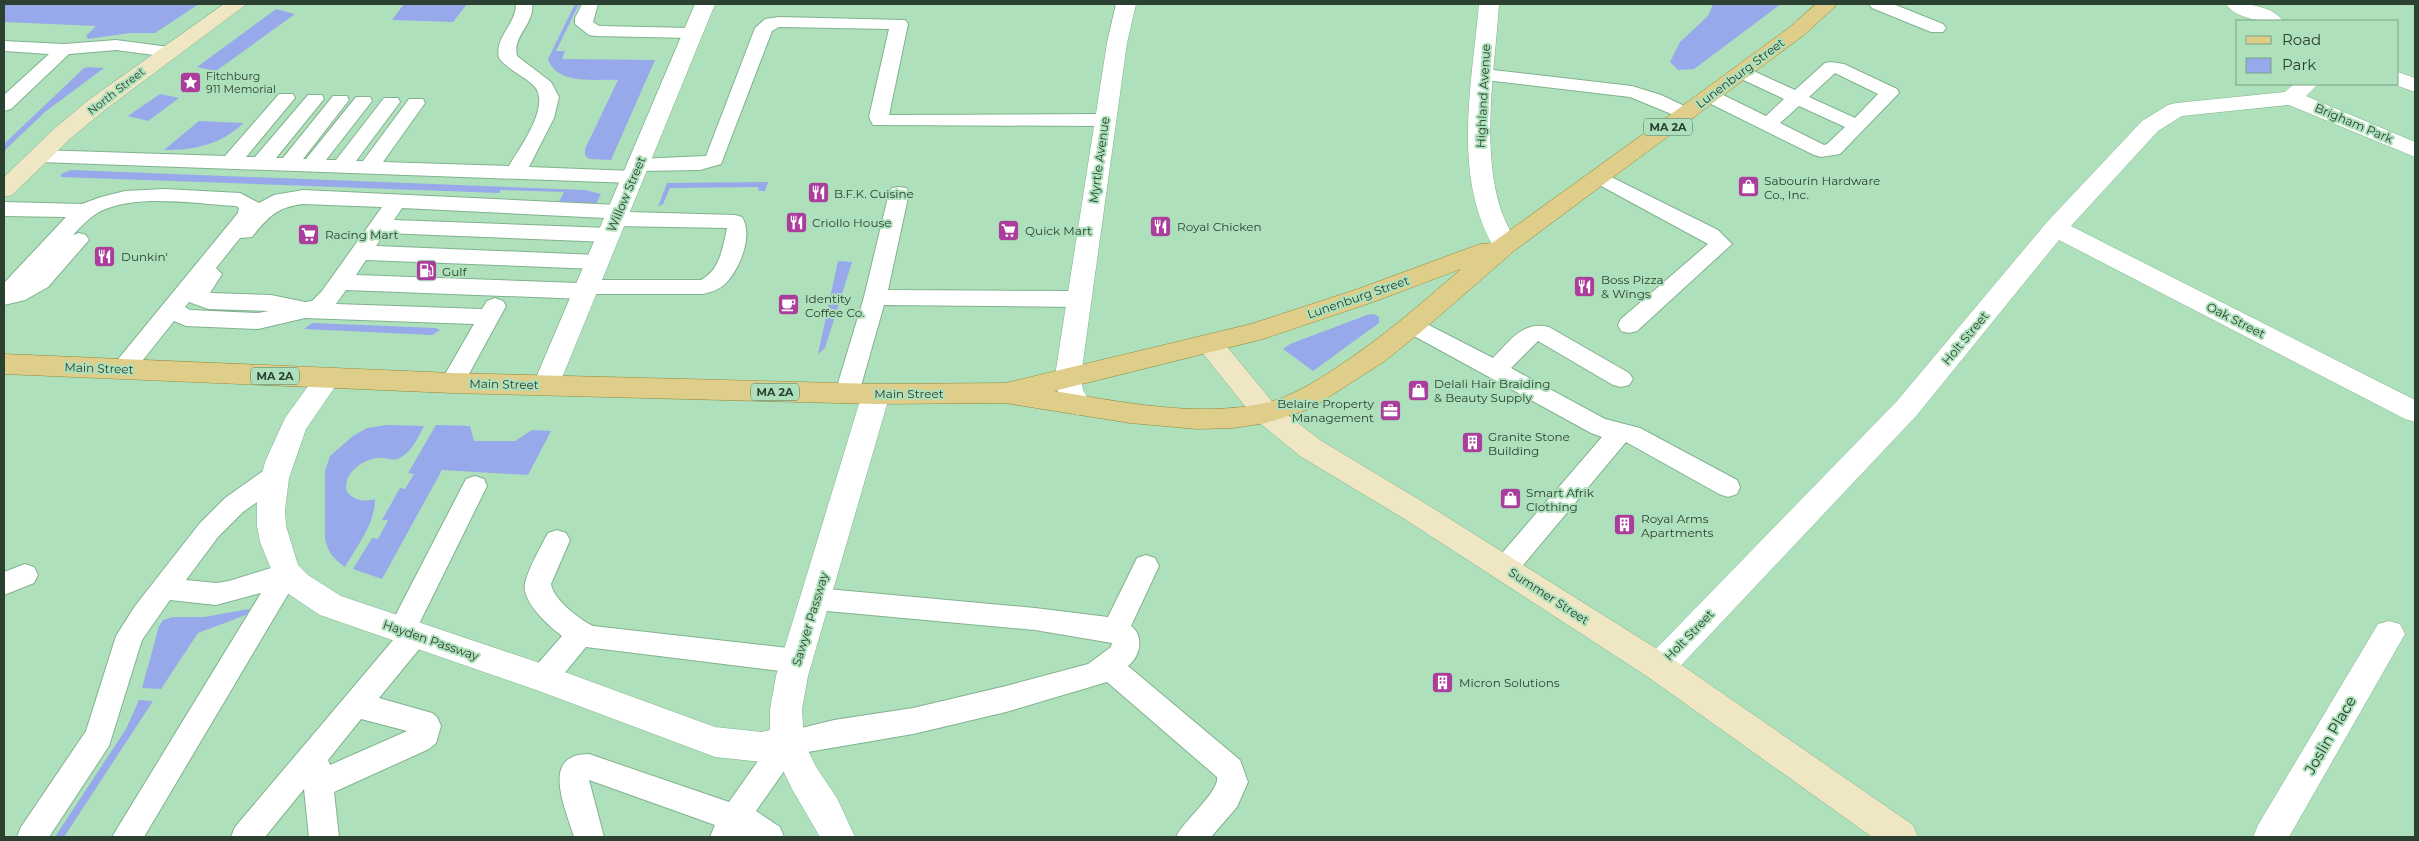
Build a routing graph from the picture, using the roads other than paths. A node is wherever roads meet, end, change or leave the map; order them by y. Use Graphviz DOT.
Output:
graph roads {
  1 [pos="237,4"];
  2 [pos="524,4"];
  3 [pos="590,4"];
  4 [pos="705,4"];
  5 [pos="1126,4"];
  6 [pos="1489,4"];
  7 [pos="1828,4"];
  8 [pos="1878,4"];
  9 [pos="2236,4"];
  10 [pos="2271,20"];
  11 [pos="1938,28"];
  12 [pos="692,33"];
  13 [pos="10,47"];
  14 [pos="64,49"];
  15 [pos="169,52"];
  16 [pos="1741,72"];
  17 [pos="1484,76"];
  18 [pos="2399,78"];
  19 [pos="2415,86"];
  20 [pos="2299,91"];
  21 [pos="1710,96"];
  22 [pos="286,98"];
  23 [pos="1797,98"];
  24 [pos="315,99"];
  25 [pos="340,100"];
  26 [pos="363,101"];
  27 [pos="391,102"];
  28 [pos="4,105"];
  29 [pos="1686,114"];
  30 [pos="1105,120"];
  31 [pos="1768,125"];
  32 [pos="1857,126"];
  33 [pos="2415,150"];
  34 [pos="39,156"];
  35 [pos="231,162"];
  36 [pos="261,163"];
  37 [pos="289,164"];
  38 [pos="312,165"];
  39 [pos="342,166"];
  40 [pos="369,166"];
  41 [pos="389,167"];
  42 [pos="636,171"];
  43 [pos="516,172"];
  44 [pos="1599,177"];
  45 [pos="4,190"];
  46 [pos="899,193"];
  47 [pos="397,201"];
  48 [pos="276,202"];
  49 [pos="4,209"];
  50 [pos="87,211"];
  51 [pos="614,222"];
  52 [pos="379,226"];
  53 [pos="2056,228"];
  54 [pos="235,231"];
  55 [pos="536,232"];
  56 [pos="1505,244"];
  57 [pos="360,253"];
  58 [pos="521,259"];
  59 [pos="598,262"];
  60 [pos="340,282"];
  61 [pos="504,289"];
  62 [pos="586,289"];
  63 [pos="4,297"];
  64 [pos="875,297"];
  65 [pos="1079,299"];
  66 [pos="4,303"];
  67 [pos="174,306"];
  68 [pos="300,310"];
  69 [pos="488,317"];
  70 [pos="1413,325"];
  71 [pos="1629,325"];
  72 [pos="1210,344"];
  73 [pos="4,364"];
  74 [pos="123,370"];
  75 [pos="1495,370"];
  76 [pos="1068,376"];
  77 [pos="328,378"];
  78 [pos="1620,379"];
  79 [pos="452,383"];
  80 [pos="546,385"];
  81 [pos="847,393"];
  82 [pos="1004,393"];
  83 [pos="876,394"];
  84 [pos="1078,405"];
  85 [pos="2415,412"];
  86 [pos="1266,413"];
  87 [pos="1621,431"];
  88 [pos="275,476"];
  89 [pos="475,486"];
  90 [pos="1728,487"];
  91 [pos="557,540"];
  92 [pos="1146,566"];
  93 [pos="1504,568"];
  94 [pos="287,574"];
  95 [pos="162,588"];
  96 [pos="816,599"];
  97 [pos="1116,630"];
  98 [pos="408,632"];
  99 [pos="2389,634"];
  100 [pos="580,635"];
  101 [pos="797,661"];
  102 [pos="1109,666"];
  103 [pos="1659,667"];
  104 [pos="544,678"];
  105 [pos="355,705"];
  106 [pos="787,744"];
  107 [pos="315,752"];
  108 [pos="318,785"];
  109 [pos="731,828"];
  110 [pos="32,837"];
  111 [pos="128,837"];
  112 [pos="246,837"];
  113 [pos="324,837"];
  114 [pos="589,837"];
  115 [pos="769,837"];
  116 [pos="838,837"];
  117 [pos="1191,837"];
  118 [pos="1901,837"];
  119 [pos="2270,837"];
  1 -- 15 [label="main road, North Street"];
  2 -- 43 [label="lane"];
  3 -- 12 [label="lane"];
  4 -- 12 [label="street, Willow Street"];
  5 -- 30 [label="street, Myrtle Avenue"];
  6 -- 17 [label="street, Highland Avenue"];
  7 -- 16 [label="main road, Lunenburg Street / MA 2A"];
  8 -- 11 [label="lane"];
  9 -- 10 [label="street"];
  12 -- 42 [label="street, Willow Street"];
  13 -- 14 [label="lane"];
  14 -- 15 [label="lane"];
  14 -- 28 [label="lane"];
  15 -- 34 [label="main road, North Street"];
  16 -- 21 [label="main road, Lunenburg Street / MA 2A"];
  16 -- 23 [label="lane"];
  17 -- 29 [label="lane"];
  17 -- 56 [label="street, Highland Avenue"];
  18 -- 19 [label="street"];
  20 -- 33 [label="street, Brigham Park"];
  20 -- 53 [label="street, Holt Street"];
  21 -- 29 [label="main road, Lunenburg Street / MA 2A"];
  21 -- 31 [label="lane"];
  22 -- 35 [label="lane"];
  23 -- 31 [label="lane"];
  23 -- 32 [label="lane"];
  23 -- 32 [label="lane"];
  24 -- 36 [label="lane"];
  25 -- 37 [label="lane"];
  26 -- 38 [label="lane"];
  27 -- 39 [label="lane"];
  29 -- 44 [label="main road, Lunenburg Street / MA 2A"];
  30 -- 42 [label="lane"];
  30 -- 65 [label="street, Myrtle Avenue"];
  31 -- 32 [label="lane"];
  34 -- 35 [label="lane"];
  34 -- 45 [label="main road, North Street"];
  35 -- 36 [label="lane"];
  36 -- 37 [label="lane"];
  37 -- 38 [label="lane"];
  38 -- 39 [label="lane"];
  39 -- 40 [label="lane"];
  40 -- 41 [label="lane"];
  40 -- 41 [label="lane"];
  41 -- 43 [label="lane"];
  42 -- 43 [label="lane"];
  42 -- 51 [label="street, Willow Street"];
  44 -- 56 [label="main road, Lunenburg Street / MA 2A"];
  44 -- 71 [label="lane"];
  46 -- 64 [label="lane"];
  47 -- 48 [label="lane"];
  47 -- 51 [label="lane"];
  47 -- 52 [label="lane"];
  48 -- 54 [label="lane"];
  48 -- 68 [label="lane"];
  49 -- 50 [label="lane"];
  50 -- 54 [label="lane"];
  50 -- 63 [label="lane"];
  51 -- 55 [label="lane"];
  51 -- 59 [label="street, Willow Street"];
  51 -- 62 [label="lane"];
  52 -- 55 [label="lane"];
  52 -- 57 [label="lane"];
  53 -- 85 [label="street, Oak Street"];
  53 -- 103 [label="street, Holt Street"];
  54 -- 66 [label="lane"];
  54 -- 67 [label="lane"];
  55 -- 58 [label="lane"];
  56 -- 70 [label="main road, Lunenburg Street / MA 2A"];
  56 -- 72 [label="main road, Lunenburg Street / MA 2A"];
  57 -- 58 [label="lane"];
  57 -- 60 [label="lane"];
  58 -- 59 [label="lane"];
  58 -- 61 [label="lane"];
  59 -- 62 [label="street, Willow Street"];
  60 -- 61 [label="lane"];
  60 -- 68 [label="lane"];
  61 -- 62 [label="lane"];
  61 -- 69 [label="lane"];
  62 -- 80 [label="street, Willow Street"];
  64 -- 65 [label="lane"];
  64 -- 81 [label="lane"];
  65 -- 76 [label="street, Myrtle Avenue"];
  67 -- 68 [label="lane"];
  67 -- 74 [label="lane"];
  68 -- 69 [label="lane"];
  69 -- 79 [label="lane"];
  70 -- 75 [label="lane"];
  70 -- 86 [label="main road, Lunenburg Street / MA 2A"];
  72 -- 76 [label="main road, Main Street / MA 2A"];
  72 -- 86 [label="main road, Summer Street"];
  73 -- 74 [label="main road, Main Street / MA 2A"];
  74 -- 77 [label="main road, Main Street / MA 2A"];
  75 -- 78 [label="lane"];
  75 -- 87 [label="lane"];
  76 -- 82 [label="main road, Main Street / MA 2A"];
  76 -- 84 [label="street, Myrtle Avenue"];
  77 -- 79 [label="main road, Main Street / MA 2A"];
  77 -- 88 [label="street, Hayden Passway"];
  79 -- 80 [label="main road, Main Street / MA 2A"];
  80 -- 81 [label="main road, Main Street / MA 2A"];
  81 -- 83 [label="main road, Main Street / MA 2A"];
  82 -- 83 [label="main road, Main Street / MA 2A"];
  82 -- 84 [label="main road, Main Street / MA 2A"];
  83 -- 96 [label="street, Sawyer Passway"];
  84 -- 86 [label="main road, Main Street / MA 2A"];
  86 -- 93 [label="main road, Summer Street"];
  87 -- 90 [label="lane"];
  87 -- 93 [label="lane"];
  88 -- 94 [label="street, Hayden Passway"];
  88 -- 95 [label="lane"];
  89 -- 98 [label="lane"];
  91 -- 100 [label="lane"];
  92 -- 97 [label="lane"];
  93 -- 103 [label="main road, Summer Street"];
  94 -- 95 [label="lane"];
  94 -- 98 [label="street, Hayden Passway"];
  94 -- 111 [label="lane"];
  95 -- 110 [label="lane"];
  96 -- 97 [label="lane"];
  96 -- 101 [label="street, Sawyer Passway"];
  97 -- 102 [label="lane"];
  98 -- 104 [label="street, Hayden Passway"];
  98 -- 105 [label="lane"];
  99 -- 119 [label="street, Joslin Place"];
  100 -- 101 [label="lane"];
  100 -- 104 [label="lane"];
  101 -- 106 [label="street, Sawyer Passway"];
  102 -- 106 [label="lane"];
  102 -- 117 [label="lane"];
  103 -- 118 [label="main road, Summer Street"];
  104 -- 106 [label="street, Hayden Passway"];
  105 -- 107 [label="lane"];
  105 -- 108 [label="lane"];
  106 -- 109 [label="lane"];
  106 -- 116 [label="street, Sawyer Passway"];
  107 -- 108 [label="lane"];
  107 -- 112 [label="lane"];
  108 -- 113 [label="lane"];
  109 -- 114 [label="lane"];
  109 -- 115 [label="lane"];
}
